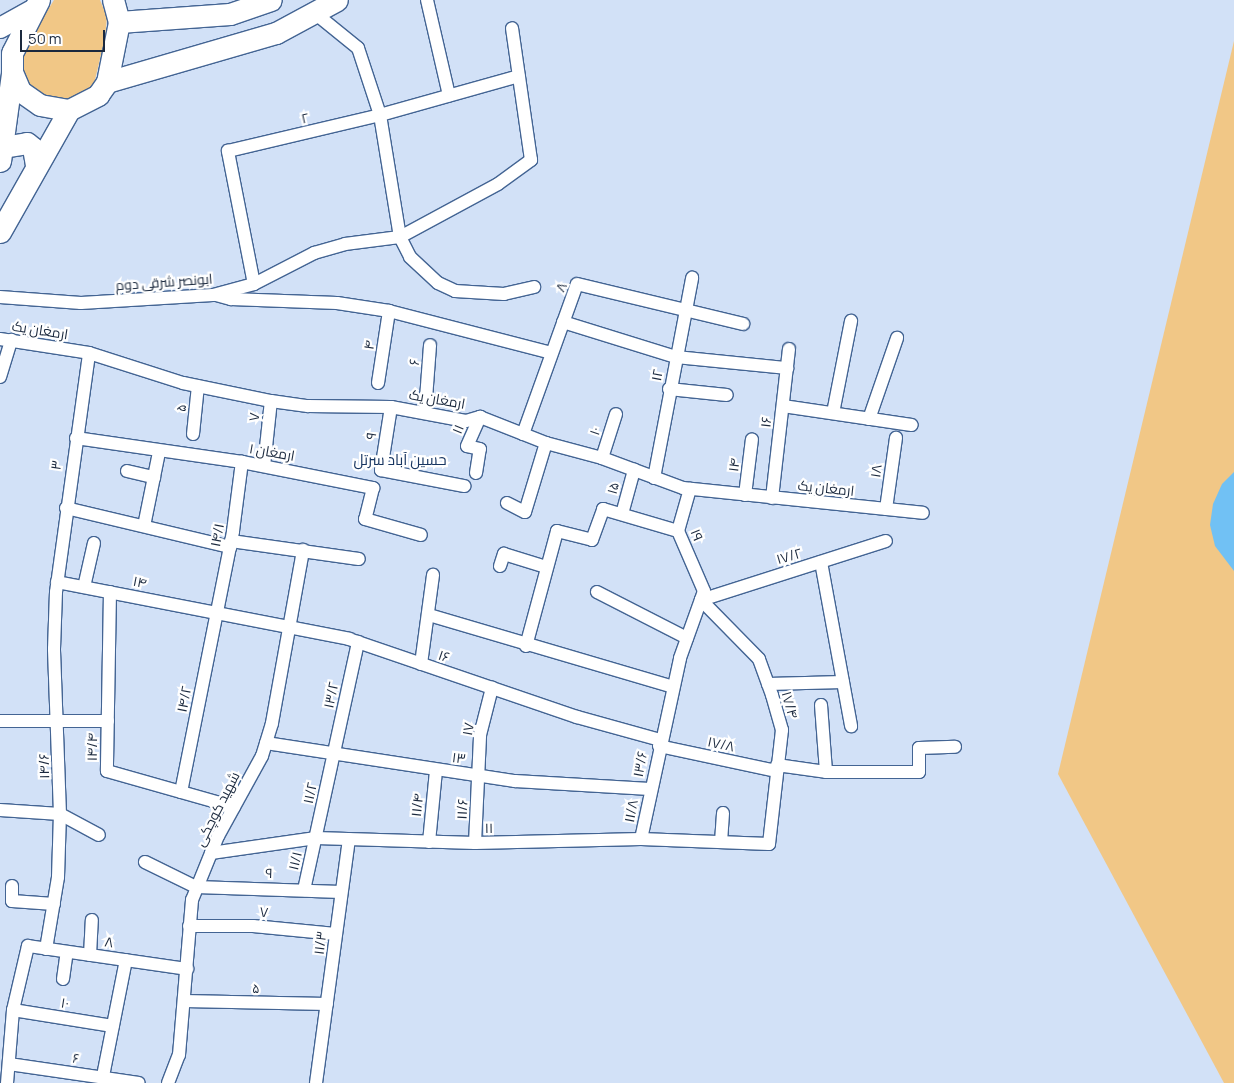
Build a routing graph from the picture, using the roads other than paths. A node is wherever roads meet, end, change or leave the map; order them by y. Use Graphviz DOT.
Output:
graph roads {
  1 [pos="114,0"];
  2 [pos="271,0"];
  3 [pos="337,0"];
  4 [pos="427,0"];
  5 [pos="35,5"];
  6 [pos="316,14"];
  7 [pos="119,22"];
  8 [pos="0,28"];
  9 [pos="512,28"];
  10 [pos="8,68"];
  11 [pos="519,76"];
  12 [pos="107,82"];
  13 [pos="449,95"];
  14 [pos="69,110"];
  15 [pos="380,115"];
  16 [pos="2,154"];
  17 [pos="36,165"];
  18 [pos="0,232"];
  19 [pos="400,237"];
  20 [pos="692,278"];
  21 [pos="254,284"];
  22 [pos="534,287"];
  23 [pos="213,295"];
  24 [pos="0,297"];
  25 [pos="685,310"];
  26 [pos="389,311"];
  27 [pos="851,321"];
  28 [pos="563,322"];
  29 [pos="742,324"];
  30 [pos="896,338"];
  31 [pos="5,340"];
  32 [pos="430,345"];
  33 [pos="789,349"];
  34 [pos="89,353"];
  35 [pos="551,353"];
  36 [pos="676,358"];
  37 [pos="787,368"];
  38 [pos="0,377"];
  39 [pos="378,383"];
  40 [pos="198,386"];
  41 [pos="669,388"];
  42 [pos="727,395"];
  43 [pos="271,402"];
  44 [pos="783,406"];
  45 [pos="391,407"];
  46 [pos="425,412"];
  47 [pos="834,413"];
  48 [pos="616,414"];
  49 [pos="480,417"];
  50 [pos="869,418"];
  51 [pos="912,425"];
  52 [pos="193,434"];
  53 [pos="523,434"];
  54 [pos="76,438"];
  55 [pos="896,438"];
  56 [pos="752,439"];
  57 [pos="546,443"];
  58 [pos="159,452"];
  59 [pos="602,458"];
  60 [pos="242,462"];
  61 [pos="264,466"];
  62 [pos="127,470"];
  63 [pos="634,470"];
  64 [pos="476,473"];
  65 [pos="154,477"];
  66 [pos="654,478"];
  67 [pos="464,486"];
  68 [pos="690,489"];
  69 [pos="745,495"];
  70 [pos="772,498"];
  71 [pos="507,503"];
  72 [pos="66,508"];
  73 [pos="886,509"];
  74 [pos="923,513"];
  75 [pos="622,514"];
  76 [pos="144,526"];
  77 [pos="678,531"];
  78 [pos="421,535"];
  79 [pos="886,542"];
  80 [pos="94,543"];
  81 [pos="231,544"];
  82 [pos="302,550"];
  83 [pos="359,559"];
  84 [pos="821,562"];
  85 [pos="500,566"];
  86 [pos="546,567"];
  87 [pos="433,575"];
  88 [pos="58,582"];
  89 [pos="84,587"];
  90 [pos="110,592"];
  91 [pos="597,592"];
  92 [pos="702,595"];
  93 [pos="216,612"];
  94 [pos="429,615"];
  95 [pos="289,626"];
  96 [pos="687,638"];
  97 [pos="358,642"];
  98 [pos="526,646"];
  99 [pos="421,664"];
  100 [pos="842,682"];
  101 [pos="768,684"];
  102 [pos="672,687"];
  103 [pos="492,688"];
  104 [pos="821,705"];
  105 [pos="0,721"];
  106 [pos="59,721"];
  107 [pos="108,722"];
  108 [pos="851,726"];
  109 [pos="266,743"];
  110 [pos="659,743"];
  111 [pos="955,747"];
  112 [pos="333,754"];
  113 [pos="777,768"];
  114 [pos="436,770"];
  115 [pos="826,772"];
  116 [pos="479,776"];
  117 [pos="650,789"];
  118 [pos="181,792"];
  119 [pos="234,807"];
  120 [pos="0,810"];
  121 [pos="723,812"];
  122 [pos="60,814"];
  123 [pos="99,835"];
  124 [pos="316,838"];
  125 [pos="349,839"];
  126 [pos="641,839"];
  127 [pos="429,842"];
  128 [pos="721,842"];
  129 [pos="475,844"];
  130 [pos="769,844"];
  131 [pos="210,853"];
  132 [pos="146,862"];
  133 [pos="12,886"];
  134 [pos="196,887"];
  135 [pos="304,890"];
  136 [pos="342,892"];
  137 [pos="54,904"];
  138 [pos="92,920"];
  139 [pos="189,926"];
  140 [pos="336,934"];
  141 [pos="46,949"];
  142 [pos="67,952"];
  143 [pos="90,955"];
  144 [pos="126,960"];
  145 [pos="186,969"];
  146 [pos="63,979"];
  147 [pos="184,1000"];
  148 [pos="327,1004"];
  149 [pos="12,1010"];
  150 [pos="113,1026"];
  151 [pos="8,1064"];
  152 [pos="103,1076"];
  153 [pos="7,1083"];
  154 [pos="138,1083"];
  155 [pos="168,1083"];
  156 [pos="316,1083"];
  1 -- 7 [label="highway"];
  2 -- 7 [label="highway"];
  3 -- 6 [label="highway"];
  4 -- 13 [label="street"];
  5 -- 8 [label="main road"];
  5 -- 10 [label="highway"];
  6 -- 12 [label="highway"];
  6 -- 15 [label="street"];
  7 -- 12 [label="highway"];
  9 -- 11 [label="street"];
  10 -- 14 [label="highway"];
  10 -- 16 [label="highway"];
  11 -- 13 [label="street, ۲"];
  11 -- 19 [label="street"];
  12 -- 14 [label="highway"];
  13 -- 15 [label="street, ۲"];
  14 -- 17 [label="highway"];
  15 -- 19 [label="street"];
  15 -- 21 [label="street, ۲"];
  16 -- 17 [label="highway"];
  17 -- 18 [label="highway"];
  19 -- 21 [label="street, ابونصر شرقی دوم"];
  19 -- 22 [label="street"];
  20 -- 25 [label="street, ۱۲"];
  21 -- 23 [label="street, ابونصر شرقی دوم"];
  23 -- 24 [label="street, ابونصر شرقی دوم"];
  23 -- 26 [label="street"];
  25 -- 28 [label="street, ۸"];
  25 -- 29 [label="street, ۸"];
  25 -- 36 [label="street, ۱۲"];
  26 -- 35 [label="street"];
  26 -- 39 [label="street, ۴"];
  27 -- 47 [label="street"];
  28 -- 35 [label="street, ۸"];
  28 -- 36 [label="street"];
  30 -- 50 [label="street"];
  31 -- 34 [label="street, ارمغان یک"];
  31 -- 38 [label="street"];
  32 -- 46 [label="street, ۶"];
  33 -- 37 [label="street, ۱۶"];
  34 -- 40 [label="street, ارمغان یک"];
  34 -- 54 [label="street, ۳"];
  35 -- 53 [label="street, ۸"];
  36 -- 37 [label="street"];
  36 -- 41 [label="street, ۱۲"];
  37 -- 44 [label="street, ۱۶"];
  40 -- 43 [label="street, ارمغان یک"];
  40 -- 52 [label="street, ۵"];
  41 -- 42 [label="street"];
  41 -- 66 [label="street, ۱۲"];
  43 -- 45 [label="street, ارمغان یک"];
  43 -- 61 [label="street, ۷"];
  44 -- 47 [label="street"];
  44 -- 70 [label="street, ۱۶"];
  45 -- 46 [label="street, ارمغان یک"];
  45 -- 67 [label="street, ۹"];
  46 -- 49 [label="street, ارمغان یک"];
  47 -- 50 [label="street"];
  48 -- 59 [label="street, ۱۰"];
  49 -- 53 [label="street, ارمغان یک"];
  49 -- 64 [label="street, ۱۱"];
  50 -- 51 [label="street"];
  53 -- 57 [label="street, ارمغان یک"];
  54 -- 58 [label="street, ارمغان ۱"];
  54 -- 72 [label="street, ۳"];
  55 -- 73 [label="street, ۱۸"];
  56 -- 69 [label="street, ۱۴"];
  57 -- 59 [label="street, ارمغان یک"];
  57 -- 71 [label="street"];
  58 -- 60 [label="street, ارمغان ۱"];
  58 -- 65 [label="street"];
  59 -- 63 [label="street, ارمغان یک"];
  60 -- 61 [label="street, ارمغان ۱"];
  60 -- 81 [label="street, ۱۴/۱"];
  61 -- 78 [label="street, ارمغان ۱"];
  62 -- 65 [label="street"];
  63 -- 66 [label="street, ارمغان یک"];
  63 -- 75 [label="street, ۱۵"];
  65 -- 76 [label="street"];
  66 -- 68 [label="street, ارمغان یک"];
  68 -- 69 [label="street, ارمغان یک"];
  68 -- 77 [label="street, ۱۹"];
  69 -- 70 [label="street, ارمغان یک"];
  70 -- 73 [label="street, ارمغان یک"];
  72 -- 76 [label="street"];
  72 -- 88 [label="street, ۳"];
  73 -- 74 [label="street, ارمغان یک"];
  75 -- 77 [label="street"];
  75 -- 86 [label="street"];
  76 -- 81 [label="street"];
  77 -- 92 [label="street, ۱۹"];
  79 -- 84 [label="street, ۱۷/۲"];
  80 -- 89 [label="street"];
  81 -- 82 [label="street"];
  81 -- 93 [label="street, ۱۴/۱"];
  82 -- 83 [label="street"];
  82 -- 95 [label="street, شهید کوچکی"];
  84 -- 92 [label="street, ۱۷/۲"];
  84 -- 100 [label="street"];
  85 -- 86 [label="street"];
  86 -- 98 [label="street"];
  87 -- 94 [label="street"];
  88 -- 89 [label="street, ۱۴"];
  88 -- 106 [label="street, ۱۴/۶"];
  89 -- 90 [label="street, ۱۴"];
  90 -- 93 [label="street, ۱۴"];
  90 -- 107 [label="street, ۱۴/۴"];
  91 -- 96 [label="street"];
  92 -- 96 [label="street, ۱۳/۶"];
  92 -- 101 [label="street, ۱۷/۴"];
  93 -- 95 [label="street, ۱۶"];
  93 -- 118 [label="street, ۱۴/۲"];
  94 -- 98 [label="street"];
  94 -- 99 [label="street"];
  95 -- 97 [label="street, ۱۶"];
  95 -- 109 [label="street, شهید کوچکی"];
  96 -- 102 [label="street, ۱۳/۶"];
  97 -- 99 [label="street, ۱۶"];
  97 -- 112 [label="street, ۱۳/۲"];
  98 -- 102 [label="street"];
  99 -- 103 [label="street, ۱۶"];
  100 -- 101 [label="street"];
  100 -- 108 [label="street"];
  101 -- 113 [label="street, ۱۷/۴"];
  102 -- 110 [label="street, ۱۳/۶"];
  103 -- 110 [label="street, ۱۶"];
  103 -- 116 [label="street, ۱۷"];
  104 -- 115 [label="street"];
  105 -- 106 [label="street"];
  106 -- 107 [label="street"];
  106 -- 122 [label="street, ۱۴/۶"];
  107 -- 118 [label="street, ۱۴/۴"];
  109 -- 112 [label="street, ۱۳"];
  109 -- 119 [label="street, شهید کوچکی"];
  110 -- 113 [label="street, ۱۷/۸"];
  110 -- 117 [label="street, ۱۳/۶"];
  111 -- 115 [label="street, ۱۷/۸"];
  112 -- 114 [label="street, ۱۳"];
  112 -- 124 [label="street, ۱۱/۲"];
  113 -- 115 [label="street, ۱۷/۸"];
  113 -- 130 [label="street, ۱۷/۴"];
  114 -- 116 [label="street, ۱۳"];
  114 -- 127 [label="street, ۱۱/۴"];
  116 -- 117 [label="street, ۱۳"];
  116 -- 129 [label="street, ۱۱/۶"];
  117 -- 126 [label="street, ۱۱/۸"];
  118 -- 119 [label="street, ۱۴/۴"];
  119 -- 131 [label="street, شهید کوچکی"];
  120 -- 122 [label="street"];
  121 -- 128 [label="street"];
  122 -- 123 [label="street"];
  122 -- 137 [label="street, ۱۴/۶"];
  124 -- 125 [label="street, ۱۱"];
  124 -- 131 [label="street, ۱۱"];
  124 -- 135 [label="street, ۱۱/۱"];
  125 -- 127 [label="street, ۱۱"];
  125 -- 136 [label="street, ۱۱/۳"];
  126 -- 128 [label="street, ۱۱"];
  126 -- 129 [label="street, ۱۱"];
  127 -- 129 [label="street, ۱۱"];
  128 -- 130 [label="street, ۱۱"];
  131 -- 134 [label="street, شهید کوچکی"];
  132 -- 134 [label="street"];
  133 -- 137 [label="street"];
  134 -- 135 [label="street, ۹"];
  134 -- 139 [label="street, شهید کوچکی"];
  135 -- 136 [label="street, ۹"];
  136 -- 140 [label="street, ۱۱/۳"];
  137 -- 141 [label="street, ۱۴/۶"];
  138 -- 143 [label="street"];
  139 -- 140 [label="street, ۷"];
  139 -- 145 [label="street, شهید کوچکی"];
  140 -- 148 [label="street, ۱۱/۳"];
  141 -- 142 [label="street, ۸"];
  141 -- 149 [label="street, ۸"];
  142 -- 143 [label="street, ۸"];
  142 -- 146 [label="street"];
  143 -- 144 [label="street, ۸"];
  144 -- 145 [label="street, ۸"];
  144 -- 150 [label="street"];
  145 -- 147 [label="street, شهید کوچکی"];
  147 -- 148 [label="street, ۵"];
  147 -- 155 [label="street, شهید کوچکی"];
  148 -- 156 [label="street, ۱۱/۳"];
  149 -- 150 [label="street, ۱۰"];
  149 -- 151 [label="street"];
  150 -- 152 [label="street"];
  151 -- 152 [label="street, ۶"];
  151 -- 153 [label="street"];
  152 -- 154 [label="street, ۶"];
}
